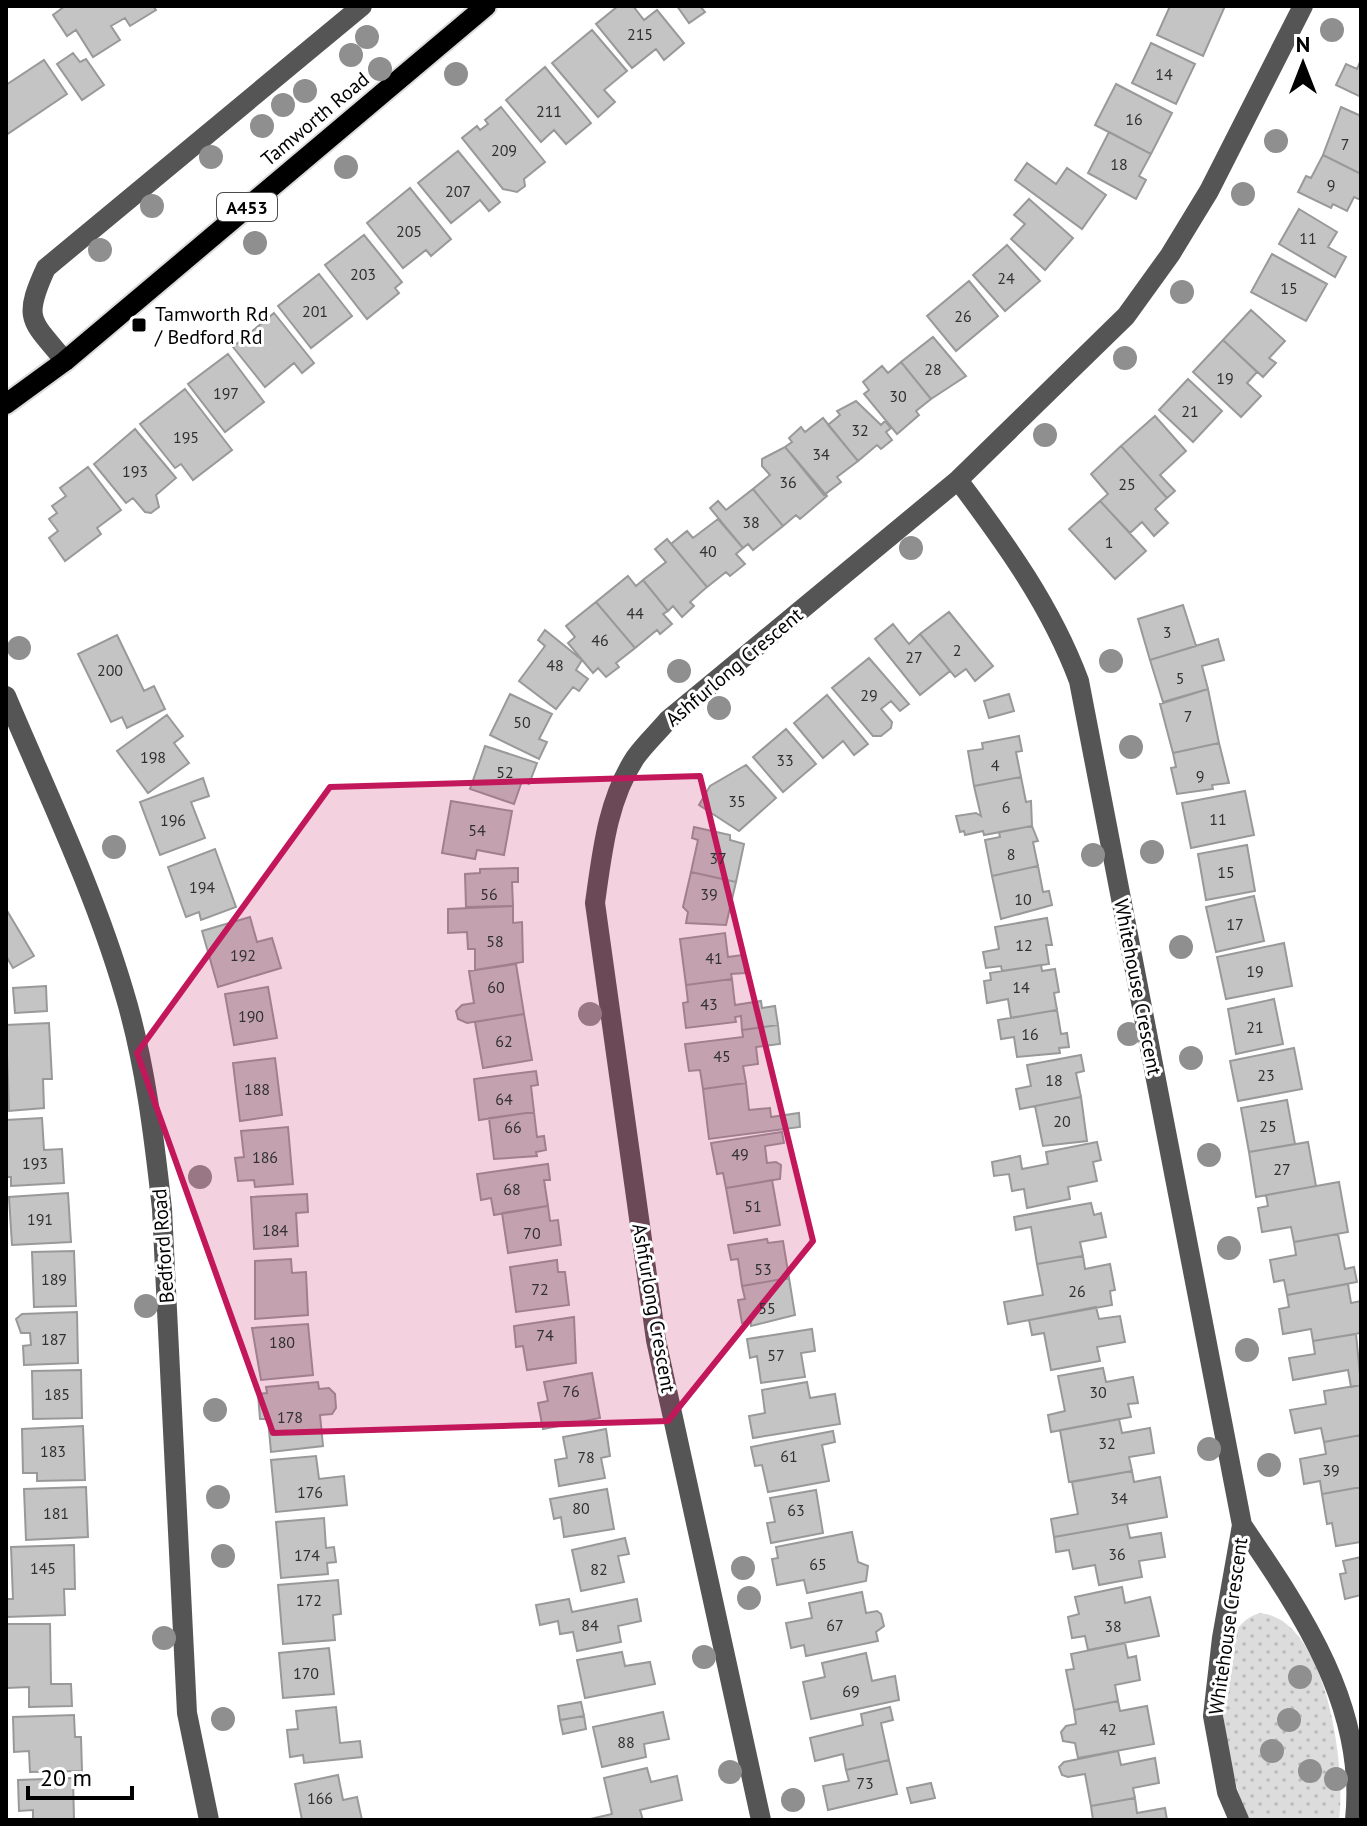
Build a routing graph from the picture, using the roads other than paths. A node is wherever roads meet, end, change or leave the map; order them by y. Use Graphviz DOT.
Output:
graph roads {
  1 [pos="362,6"];
  2 [pos="486,6"];
  3 [pos="1303,6"];
  4 [pos="65,361"];
  5 [pos="6,404"];
  6 [pos="958,480"];
  7 [pos="6,696"];
  8 [pos="1242,1525"];
  9 [pos="209,1820"];
  10 [pos="761,1820"];
  11 [pos="1239,1820"];
  12 [pos="1355,1820"];
  1 -- 4 [label="street"];
  2 -- 4 [label="main road, Tamworth Road / A453"];
  3 -- 6 [label="street, Ashfurlong Crescent"];
  4 -- 5 [label="main road, Tamworth Road / A453"];
  6 -- 8 [label="street, Whitehouse Crescent"];
  6 -- 10 [label="street, Ashfurlong Crescent"];
  7 -- 9 [label="street, Bedford Road"];
  8 -- 11 [label="street, Whitehouse Crescent"];
  8 -- 12 [label="street, Whitehouse Crescent"];
}
